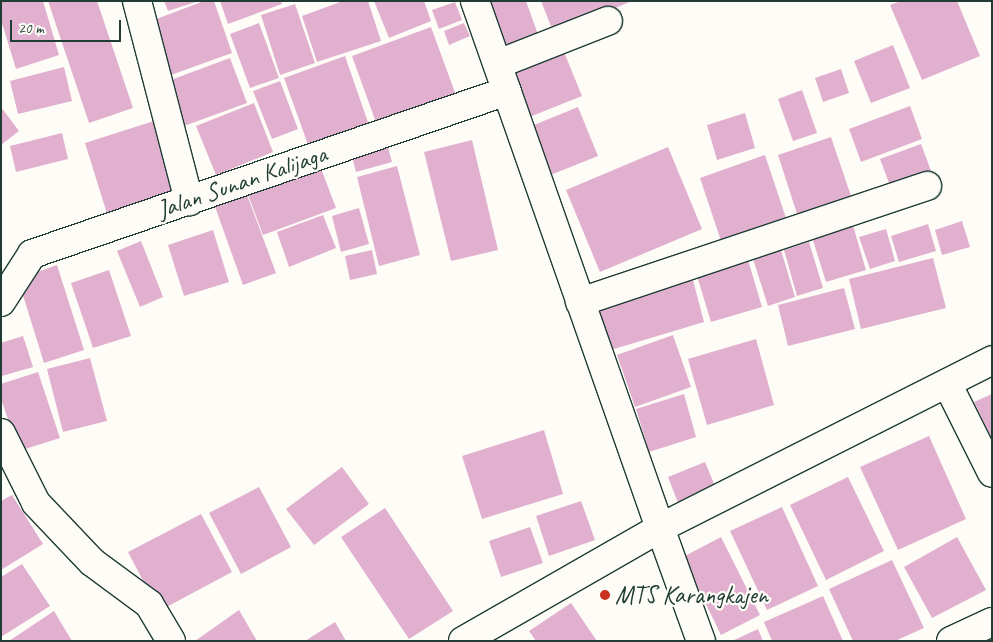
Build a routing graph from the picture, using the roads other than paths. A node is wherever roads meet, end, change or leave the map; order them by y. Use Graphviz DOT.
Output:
graph roads {
  1 [pos="137,1"];
  2 [pos="475,1"];
  3 [pos="608,21"];
  4 [pos="498,64"];
  5 [pos="507,91"];
  6 [pos="927,186"];
  7 [pos="189,201"];
  8 [pos="1,302"];
  9 [pos="580,302"];
  10 [pos="992,360"];
  11 [pos="948,385"];
  12 [pos="1,433"];
  13 [pos="992,473"];
  14 [pos="660,528"];
  15 [pos="992,622"];
  16 [pos="171,641"];
  17 [pos="463,641"];
  18 [pos="701,641"];
  19 [pos="951,641"];
  1 -- 7 [label="street"];
  2 -- 4 [label="street"];
  3 -- 4 [label="street"];
  4 -- 5 [label="street"];
  5 -- 7 [label="street, Jalan Sunan Kalijaga"];
  5 -- 9 [label="street"];
  6 -- 9 [label="street"];
  7 -- 8 [label="street, Jalan Sunan Kalijaga"];
  9 -- 14 [label="street"];
  10 -- 11 [label="street"];
  11 -- 13 [label="street"];
  11 -- 14 [label="street"];
  12 -- 16 [label="street"];
  14 -- 17 [label="street"];
  14 -- 18 [label="street"];
  15 -- 19 [label="street"];
}
